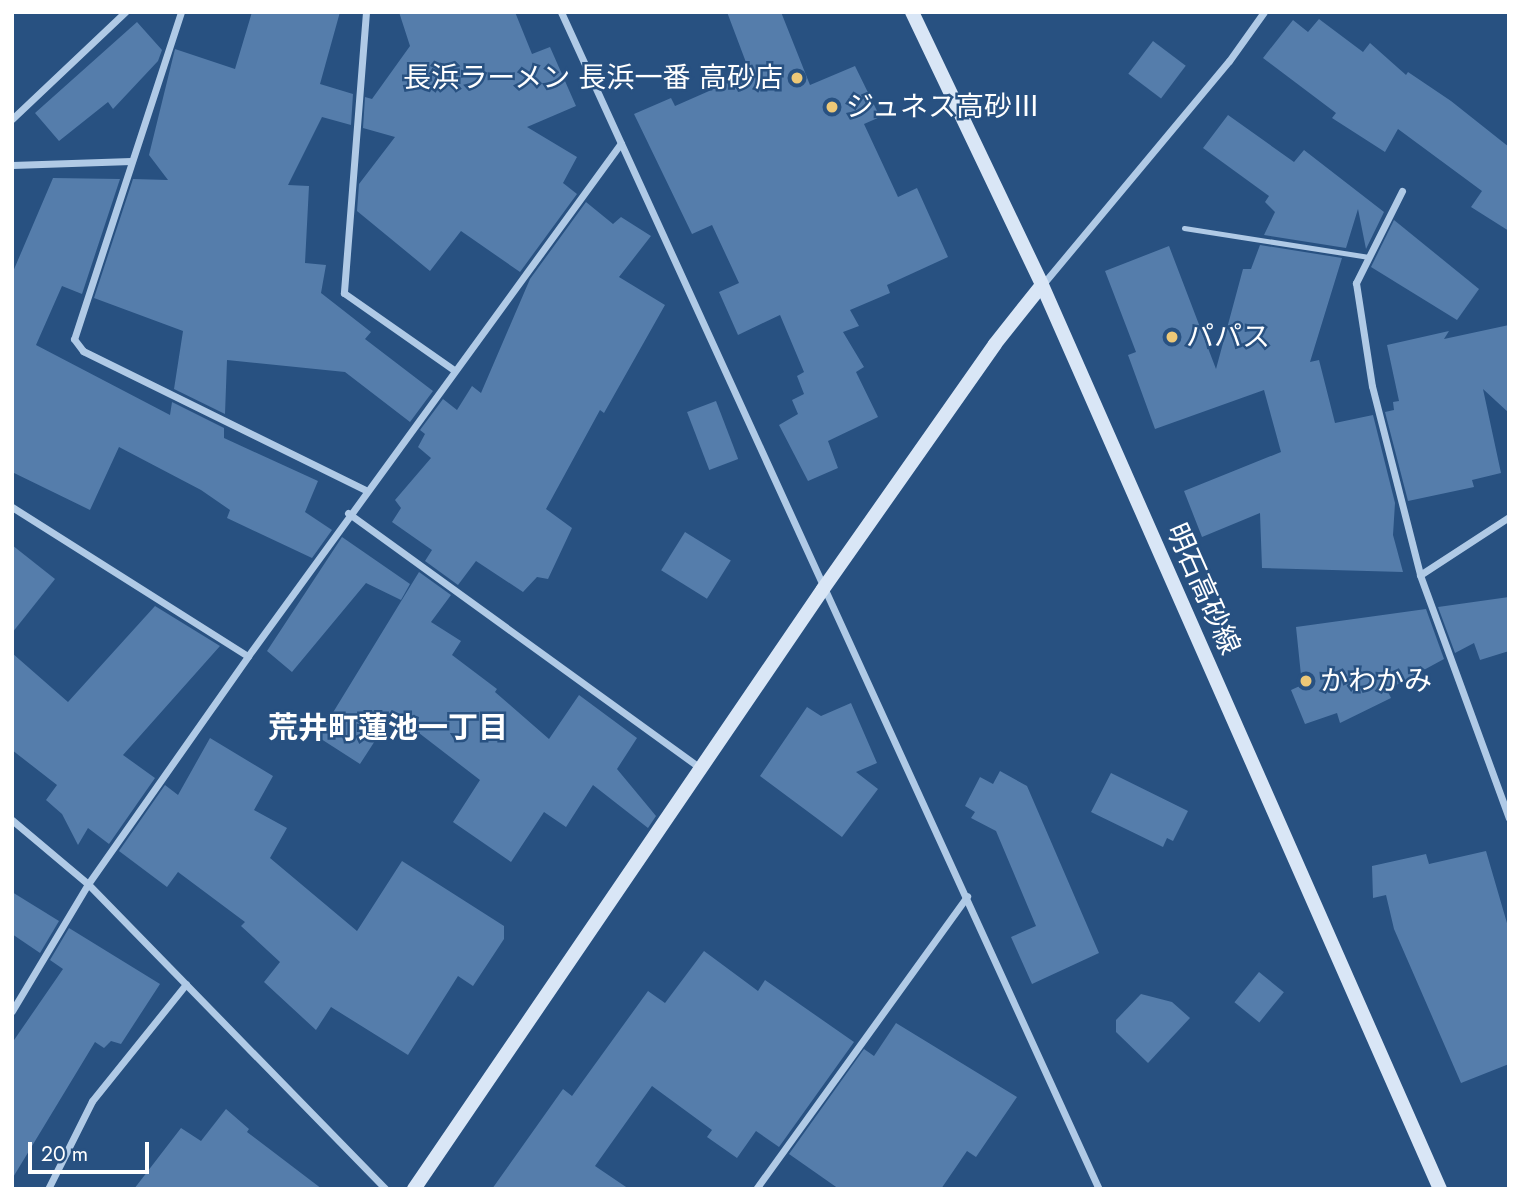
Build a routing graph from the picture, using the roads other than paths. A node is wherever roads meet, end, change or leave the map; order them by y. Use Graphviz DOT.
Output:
graph roads {
  1 [pos="125,12"];
  2 [pos="181,12"];
  3 [pos="366,12"];
  4 [pos="561,12"];
  5 [pos="912,12"];
  6 [pos="1264,12"];
  7 [pos="12,119"];
  8 [pos="621,143"];
  9 [pos="131,162"];
  10 [pos="12,165"];
  11 [pos="1402,191"];
  12 [pos="1184,228"];
  13 [pos="1369,257"];
  14 [pos="1042,285"];
  15 [pos="454,370"];
  16 [pos="365,489"];
  17 [pos="12,507"];
  18 [pos="348,513"];
  19 [pos="1509,517"];
  20 [pos="1420,575"];
  21 [pos="823,589"];
  22 [pos="248,656"];
  23 [pos="702,769"];
  24 [pos="1509,818"];
  25 [pos="12,820"];
  26 [pos="88,884"];
  27 [pos="968,896"];
  28 [pos="186,984"];
  29 [pos="12,1012"];
  30 [pos="48,1189"];
  31 [pos="386,1189"];
  32 [pos="414,1189"];
  33 [pos="756,1189"];
  34 [pos="1100,1189"];
  35 [pos="1440,1189"];
  1 -- 7 [label="street"];
  2 -- 9 [label="street"];
  3 -- 15 [label="street"];
  4 -- 8 [label="street"];
  5 -- 14 [label="main road, 明石高砂線"];
  6 -- 14 [label="street"];
  8 -- 15 [label="street"];
  8 -- 21 [label="street"];
  9 -- 10 [label="street"];
  9 -- 16 [label="street"];
  11 -- 13 [label="street"];
  12 -- 13 [label="lane"];
  13 -- 20 [label="street"];
  14 -- 21 [label="main road"];
  14 -- 35 [label="main road, 明石高砂線"];
  15 -- 16 [label="street"];
  16 -- 18 [label="street"];
  17 -- 22 [label="street"];
  18 -- 22 [label="street"];
  18 -- 23 [label="street"];
  19 -- 20 [label="street"];
  20 -- 24 [label="street"];
  21 -- 23 [label="main road"];
  21 -- 27 [label="street"];
  22 -- 26 [label="street"];
  23 -- 32 [label="main road"];
  25 -- 26 [label="street"];
  26 -- 28 [label="street"];
  26 -- 29 [label="street"];
  27 -- 33 [label="street"];
  27 -- 34 [label="street"];
  28 -- 30 [label="street"];
  28 -- 31 [label="street"];
}
